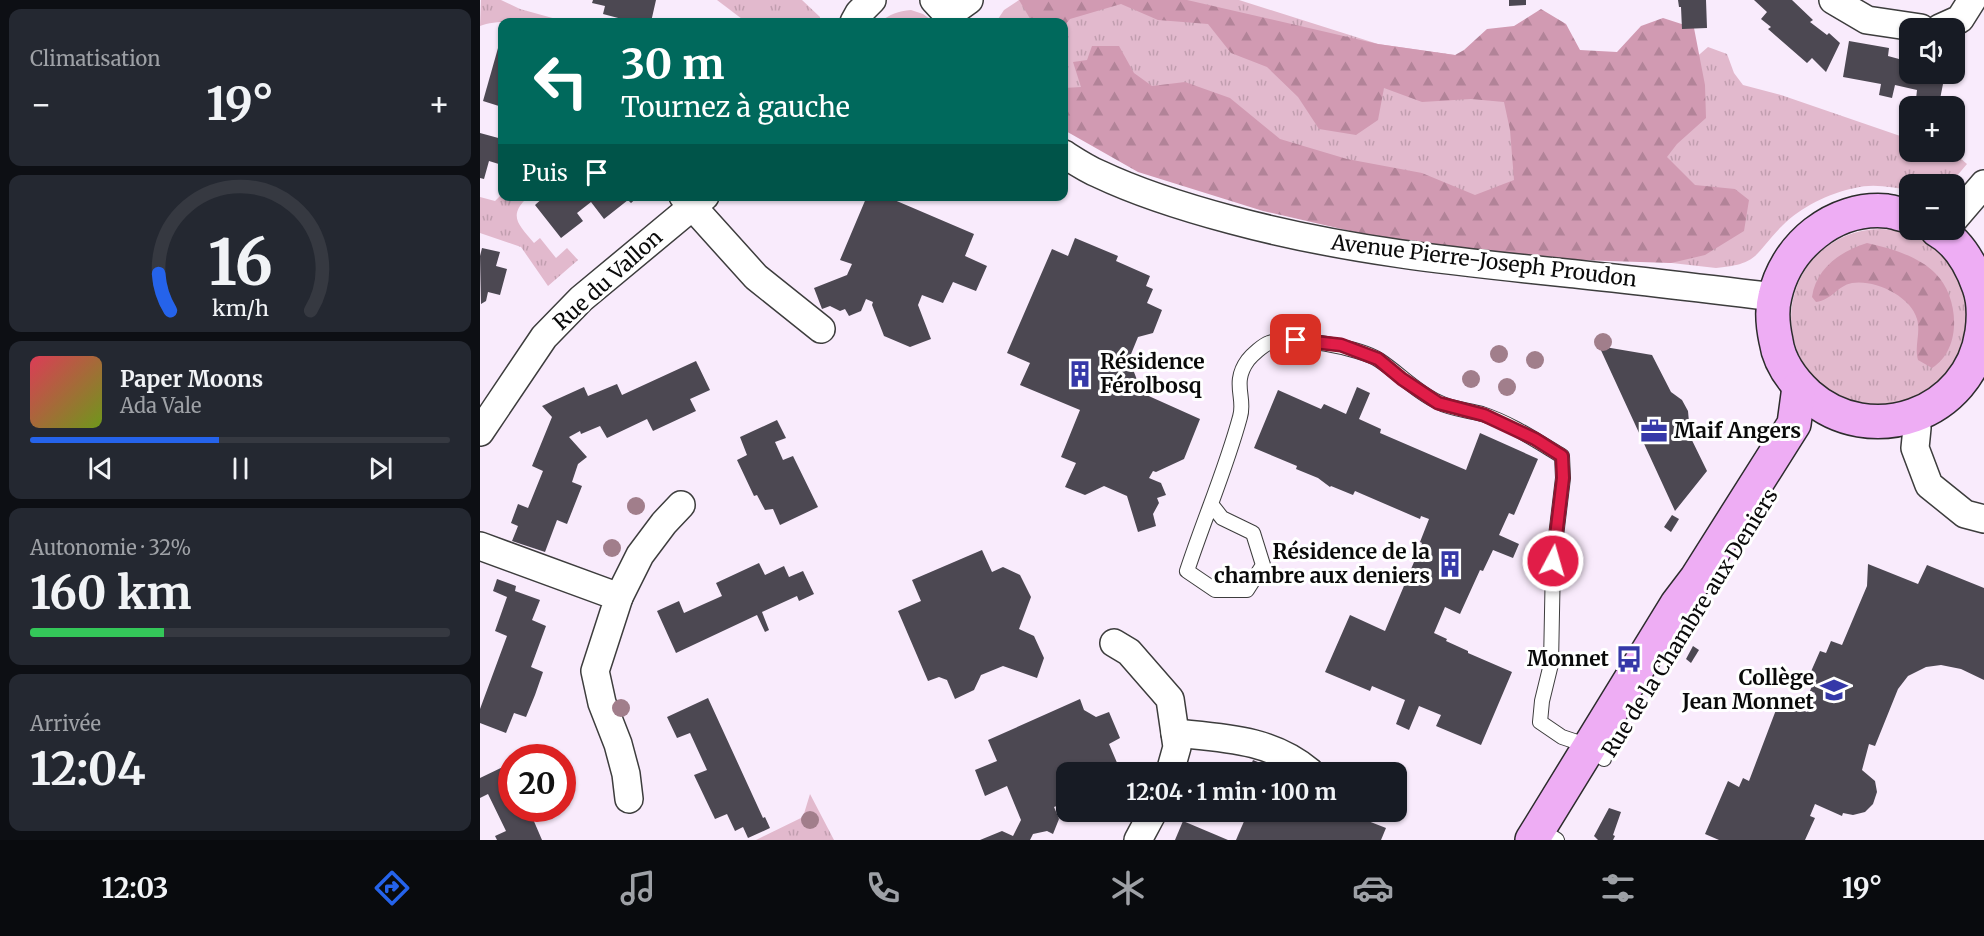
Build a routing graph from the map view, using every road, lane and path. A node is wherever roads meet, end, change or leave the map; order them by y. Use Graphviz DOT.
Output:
graph roads {
  1 [pos="1833,0"];
  2 [pos="1972,0"];
  3 [pos="1961,18"];
  4 [pos="1899,25"];
  5 [pos="1068,156"];
  6 [pos="1984,184"];
  7 [pos="692,201"];
  8 [pos="694,201"];
  9 [pos="1965,205"];
  10 [pos="1899,214"];
  11 [pos="1954,240"];
  12 [pos="1774,297"];
  13 [pos="821,329"];
  14 [pos="1978,368"];
  15 [pos="1799,387"];
  16 [pos="1838,414"];
  17 [pos="1916,415"];
  18 [pos="480,432"];
  19 [pos="1211,504"];
  20 [pos="681,505"];
  21 [pos="1984,519"];
  22 [pos="480,546"];
  23 [pos="619,597"];
  24 [pos="1114,644"];
  25 [pos="1175,733"];
  26 [pos="1597,753"];
  27 [pos="1173,762"];
  28 [pos="1298,762"];
  29 [pos="629,799"];
  30 [pos="1148,822"];
  31 [pos="1549,839"];
  32 [pos="1138,840"];
  1 -- 4 [label="street"];
  2 -- 3 [label="street"];
  5 -- 12 [label="street, Avenue Pierre-Joseph Proudon"];
  6 -- 9 [label="street"];
  7 -- 18 [label="street, Rue du Vallon"];
  8 -- 13 [label="street"];
  10 -- 12 [label="street"];
  11 -- 14 [label="street"];
  12 -- 15 [label="street"];
  14 -- 17 [label="street"];
  15 -- 16 [label="street"];
  15 -- 26 [label="street, Rue de la Chambre aux Deniers"];
  16 -- 17 [label="street"];
  16 -- 26 [label="street, Rue de la Chambre aux Deniers"];
  17 -- 21 [label="street"];
  19 -- 19 [label="lane"];
  19 -- 26 [label="lane"];
  20 -- 23 [label="street"];
  22 -- 23 [label="street"];
  23 -- 29 [label="street"];
  24 -- 25 [label="street"];
  25 -- 27 [label="street"];
  25 -- 28 [label="street"];
  26 -- 31 [label="street, Rue de la Chambre aux Deniers"];
  30 -- 32 [label="street"];
}
